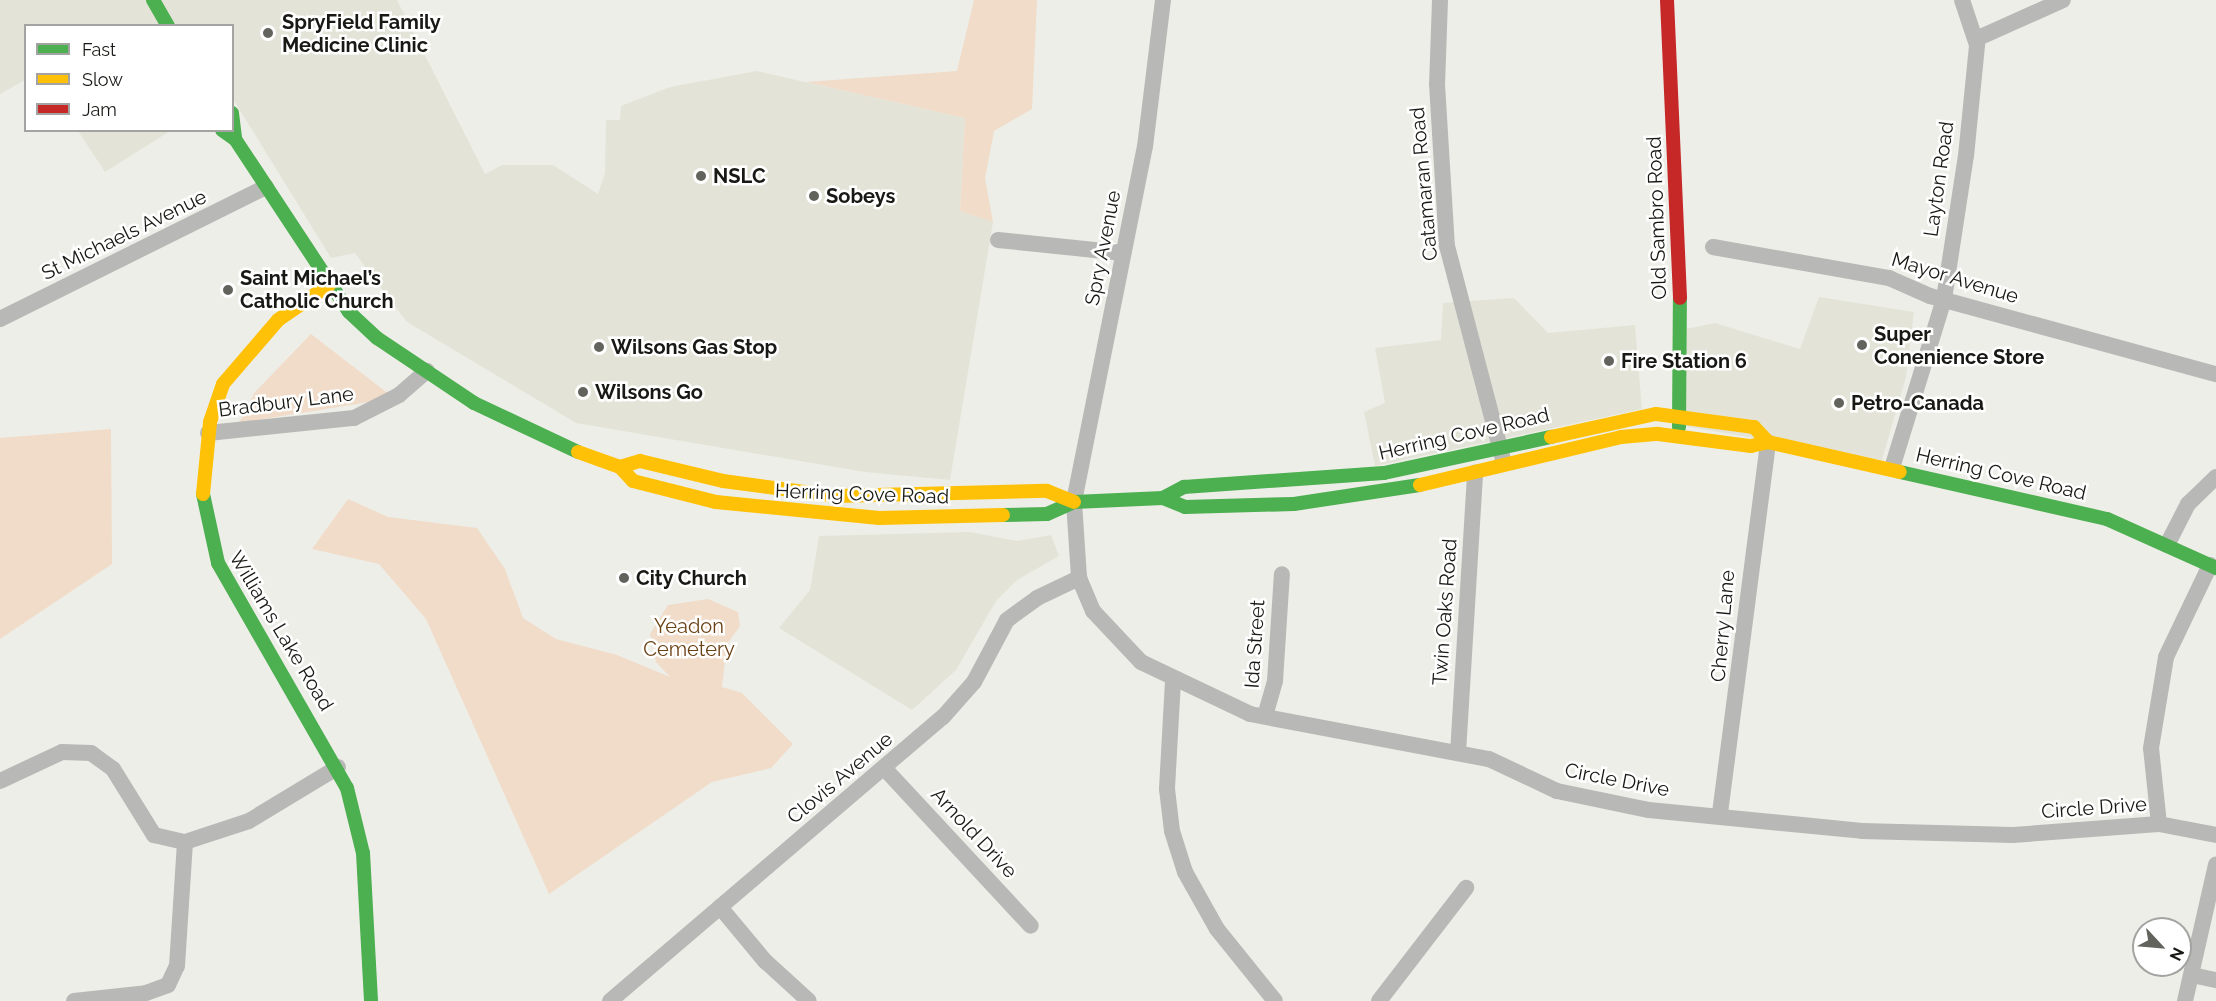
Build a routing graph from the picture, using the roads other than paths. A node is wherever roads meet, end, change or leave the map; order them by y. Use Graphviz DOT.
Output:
graph roads {
  1 [pos="153,0"];
  2 [pos="1164,0"];
  3 [pos="1440,0"];
  4 [pos="1667,0"];
  5 [pos="1962,0"];
  6 [pos="2063,0"];
  7 [pos="167,24"];
  8 [pos="1976,39"];
  9 [pos="234,130"];
  10 [pos="225,132"];
  11 [pos="235,139"];
  12 [pos="266,188"];
  13 [pos="998,240"];
  14 [pos="1713,247"];
  15 [pos="1123,253"];
  16 [pos="328,285"];
  17 [pos="1944,299"];
  18 [pos="0,319"];
  19 [pos="427,371"];
  20 [pos="2216,374"];
  21 [pos="1680,413"];
  22 [pos="208,433"];
  23 [pos="1679,435"];
  24 [pos="1768,442"];
  25 [pos="1499,446"];
  26 [pos="1504,466"];
  27 [pos="620,467"];
  28 [pos="1892,468"];
  29 [pos="1475,473"];
  30 [pos="2216,477"];
  31 [pos="1163,498"];
  32 [pos="1074,502"];
  33 [pos="2167,545"];
  34 [pos="2213,567"];
  35 [pos="1282,574"];
  36 [pos="1079,578"];
  37 [pos="1173,681"];
  38 [pos="1265,716"];
  39 [pos="1458,753"];
  40 [pos="338,767"];
  41 [pos="885,769"];
  42 [pos="0,781"];
  43 [pos="1720,813"];
  44 [pos="2159,824"];
  45 [pos="2216,835"];
  46 [pos="185,842"];
  47 [pos="2216,864"];
  48 [pos="1466,888"];
  49 [pos="720,907"];
  50 [pos="1031,926"];
  51 [pos="2192,975"];
  52 [pos="2191,977"];
  53 [pos="2216,980"];
  54 [pos="74,1001"];
  55 [pos="371,1001"];
  56 [pos="610,1001"];
  57 [pos="809,1001"];
  58 [pos="1275,1001"];
  59 [pos="1379,1001"];
  60 [pos="2185,1001"];
  1 -- 7 [label="main road"];
  2 -- 15 [label="street, Spry Avenue"];
  3 -- 25 [label="street, Catamaran Road"];
  4 -- 21 [label="main road, Old Sambro Road"];
  5 -- 8 [label="street, Layton Road"];
  6 -- 8 [label="street"];
  8 -- 17 [label="street, Layton Road"];
  9 -- 11 [label="main road, Herring Cove Road"];
  10 -- 11 [label="main road, Herring Cove Road"];
  11 -- 12 [label="main road, Herring Cove Road"];
  12 -- 16 [label="main road, Herring Cove Road"];
  12 -- 18 [label="street, St Michaels Avenue"];
  13 -- 15 [label="street"];
  14 -- 17 [label="street, Mayor Avenue"];
  15 -- 32 [label="street, Spry Avenue"];
  16 -- 19 [label="main road, Herring Cove Road"];
  16 -- 22 [label="main road, Williams Lake Road"];
  17 -- 20 [label="street, Mayor Avenue"];
  17 -- 28 [label="street, Layton Road"];
  19 -- 22 [label="street, Bradbury Lane"];
  19 -- 27 [label="main road, Herring Cove Road"];
  21 -- 23 [label="main road, Old Sambro Road"];
  21 -- 24 [label="main road, Herring Cove Road"];
  21 -- 25 [label="main road, Herring Cove Road"];
  22 -- 40 [label="main road, Williams Lake Road"];
  23 -- 24 [label="main road, Herring Cove Road"];
  23 -- 26 [label="main road, Herring Cove Road"];
  24 -- 28 [label="main road, Herring Cove Road"];
  24 -- 43 [label="street, Cherry Lane"];
  25 -- 26 [label="street, Catamaran Road"];
  25 -- 31 [label="main road, Herring Cove Road"];
  26 -- 29 [label="main road, Herring Cove Road"];
  27 -- 32 [label="main road, Herring Cove Road"];
  27 -- 32 [label="main road, Herring Cove Road"];
  28 -- 33 [label="main road, Herring Cove Road"];
  29 -- 31 [label="main road, Herring Cove Road"];
  29 -- 39 [label="street, Twin Oaks Road"];
  30 -- 33 [label="street"];
  31 -- 32 [label="main road, Herring Cove Road"];
  32 -- 36 [label="street, Circle Drive"];
  33 -- 34 [label="main road, Herring Cove Road"];
  34 -- 44 [label="street"];
  35 -- 38 [label="street, Ida Street"];
  36 -- 37 [label="street, Circle Drive"];
  36 -- 41 [label="street, Clovis Avenue"];
  37 -- 38 [label="street, Circle Drive"];
  37 -- 58 [label="street"];
  38 -- 39 [label="street, Circle Drive"];
  39 -- 43 [label="street, Circle Drive"];
  40 -- 46 [label="street"];
  40 -- 55 [label="main road, Williams Lake Road"];
  41 -- 49 [label="street, Clovis Avenue"];
  41 -- 50 [label="street, Arnold Drive"];
  42 -- 46 [label="street"];
  43 -- 44 [label="street, Circle Drive"];
  44 -- 45 [label="street, Circle Drive"];
  46 -- 54 [label="street"];
  47 -- 51 [label="street"];
  48 -- 59 [label="street"];
  49 -- 56 [label="street, Clovis Avenue"];
  49 -- 57 [label="street"];
  51 -- 53 [label="street"];
  52 -- 60 [label="street"];
}
